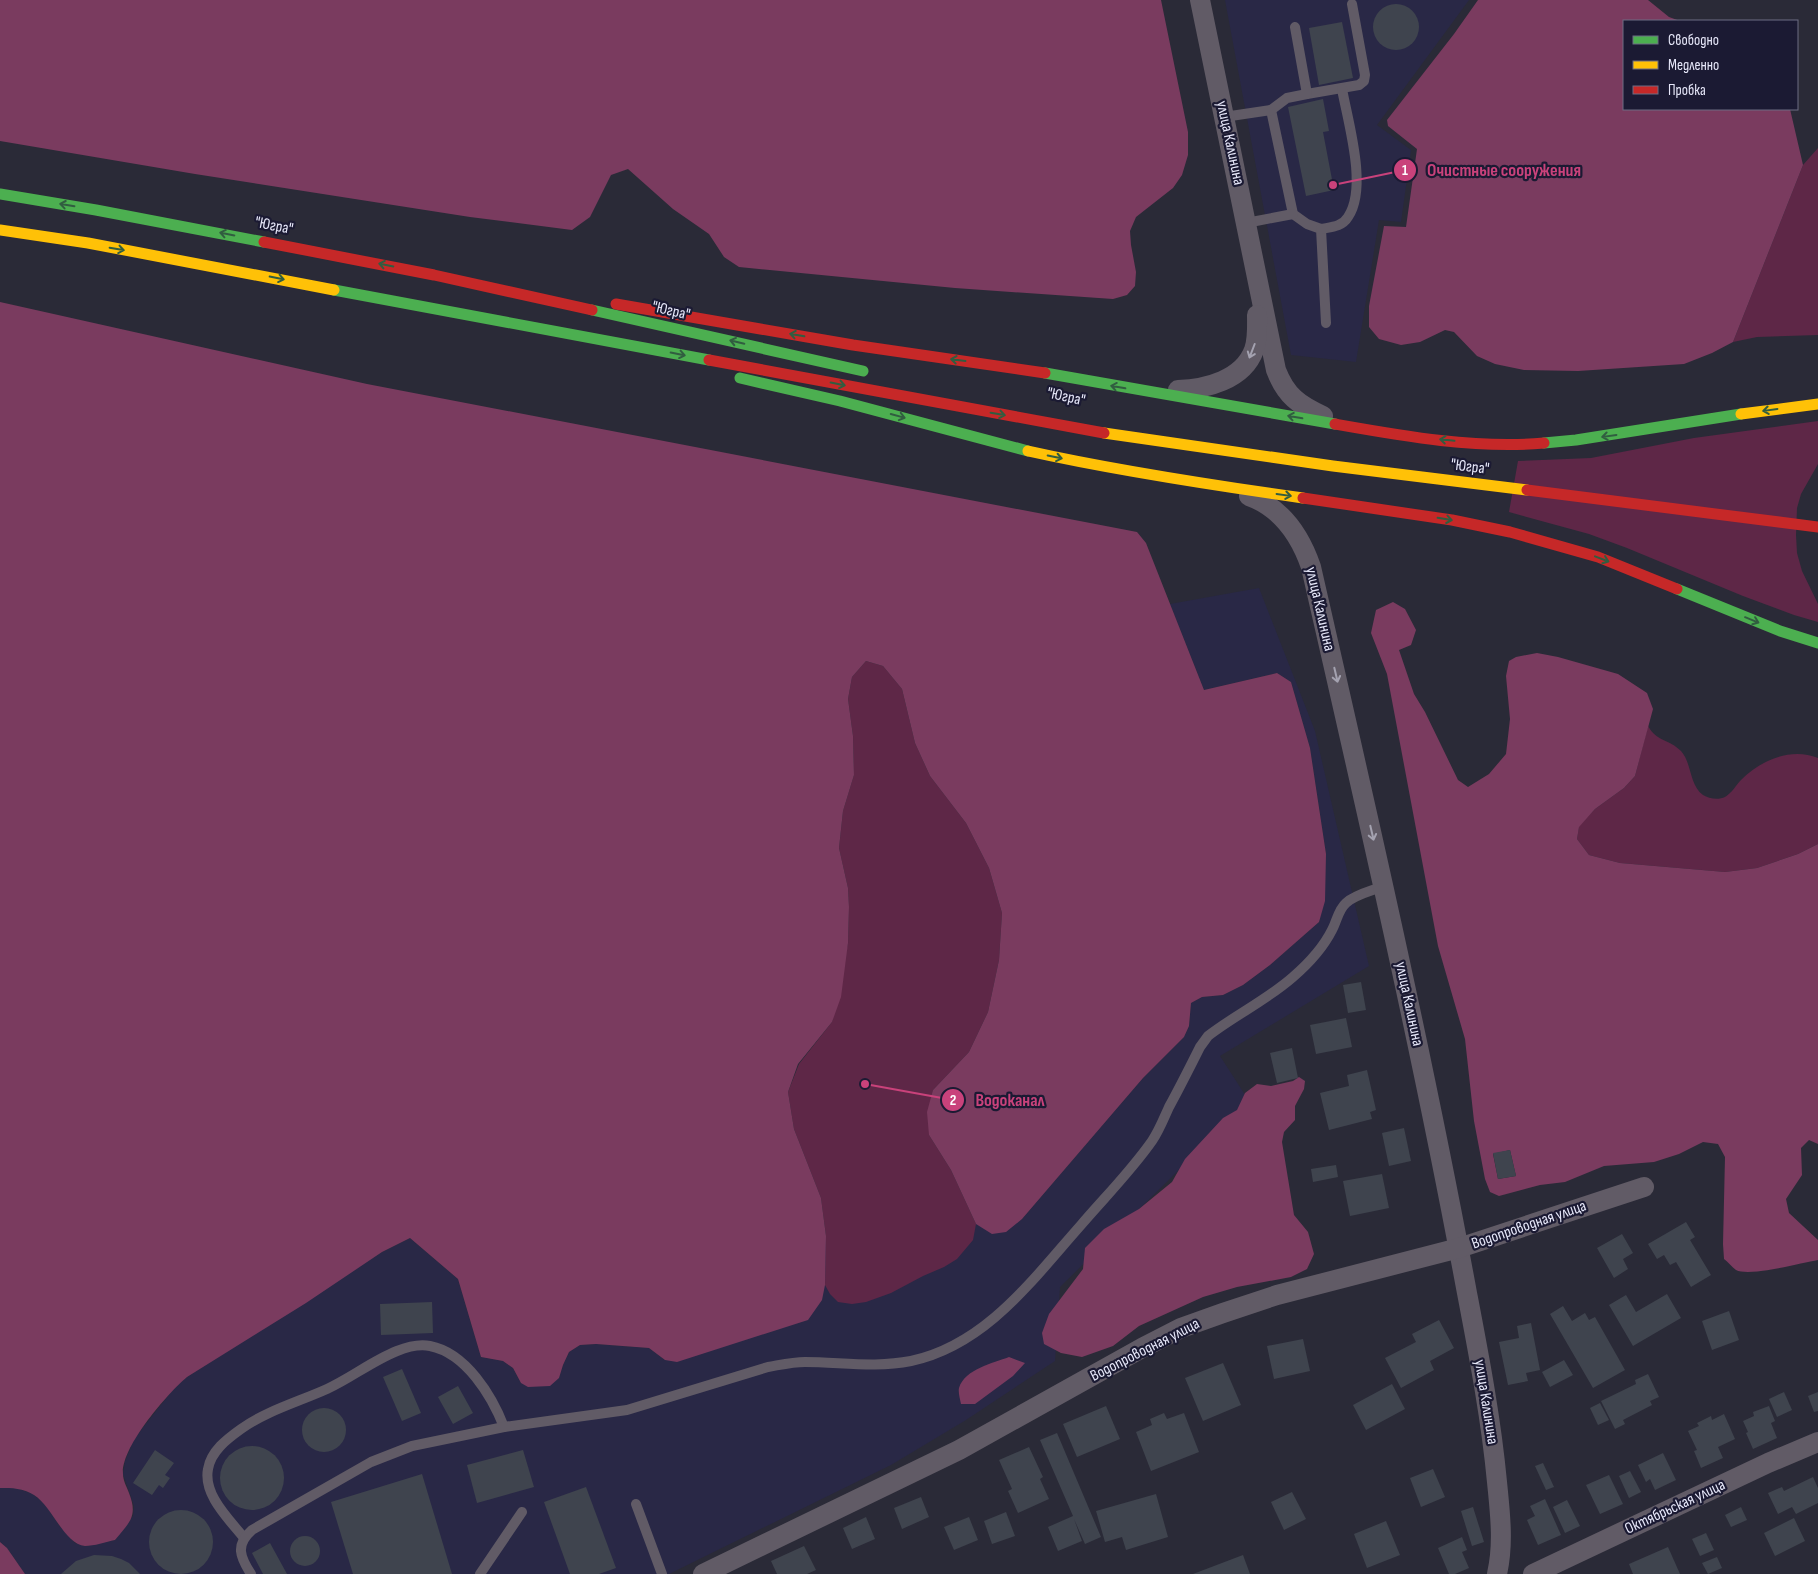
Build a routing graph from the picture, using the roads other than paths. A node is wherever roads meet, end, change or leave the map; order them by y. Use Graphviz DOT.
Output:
graph roads {
  1 [pos="1200,0"];
  2 [pos="1352,4"];
  3 [pos="1296,27"];
  4 [pos="1342,89"];
  5 [pos="1308,94"];
  6 [pos="1271,110"];
  7 [pos="1224,117"];
  8 [pos="0,194"];
  9 [pos="1293,214"];
  10 [pos="1246,223"];
  11 [pos="1321,229"];
  12 [pos="0,230"];
  13 [pos="434,275"];
  14 [pos="1258,285"];
  15 [pos="424,307"];
  16 [pos="1326,323"];
  17 [pos="876,373"];
  18 [pos="1144,391"];
  19 [pos="1818,404"];
  20 [pos="1101,421"];
  21 [pos="1343,425"];
  22 [pos="1332,466"];
  23 [pos="1218,486"];
  24 [pos="1818,527"];
  25 [pos="1818,643"];
  26 [pos="1384,886"];
  27 [pos="1644,1188"];
  28 [pos="1459,1248"];
  29 [pos="504,1427"];
  30 [pos="1818,1442"];
  31 [pos="636,1504"];
  32 [pos="522,1512"];
  33 [pos="244,1538"];
  34 [pos="251,1574"];
  35 [pos="480,1574"];
  36 [pos="662,1574"];
  37 [pos="703,1574"];
  38 [pos="1497,1574"];
  39 [pos="1533,1574"];
  1 -- 7 [label="street, улица Калинина"];
  2 -- 4 [label="lane"];
  3 -- 5 [label="lane"];
  4 -- 5 [label="lane"];
  4 -- 11 [label="lane"];
  5 -- 6 [label="lane"];
  6 -- 7 [label="lane"];
  6 -- 9 [label="lane"];
  7 -- 10 [label="street, улица Калинина"];
  13 -- 8 [label="main road, \"Югра\", one-way"];
  9 -- 10 [label="lane"];
  9 -- 11 [label="lane"];
  10 -- 14 [label="street, улица Калинина"];
  11 -- 16 [label="lane"];
  12 -- 15 [label="main road, \"Югра\", one-way"];
  17 -- 13 [label="main road, \"Югра\", one-way"];
  18 -- 13 [label="main road, one-way"];
  14 -- 18 [label="street, one-way"];
  14 -- 21 [label="street"];
  15 -- 22 [label="main road, \"Югра\", one-way"];
  15 -- 23 [label="main road, one-way"];
  21 -- 18 [label="main road, one-way"];
  19 -- 21 [label="main road, one-way"];
  20 -- 22 [label="main road, \"Югра\""];
  22 -- 24 [label="main road, \"Югра\""];
  23 -- 25 [label="main road, one-way"];
  23 -- 26 [label="street, улица Калинина, one-way"];
  26 -- 28 [label="street, улица Калинина"];
  26 -- 29 [label="lane"];
  27 -- 28 [label="street, Водопроводная улица"];
  28 -- 37 [label="street, Водопроводная улица"];
  28 -- 38 [label="street, улица Калинина"];
  29 -- 33 [label="lane"];
  29 -- 33 [label="lane"];
  30 -- 39 [label="street, Октябрьская улица"];
  31 -- 36 [label="lane"];
  32 -- 35 [label="lane"];
  33 -- 34 [label="lane"];
}
